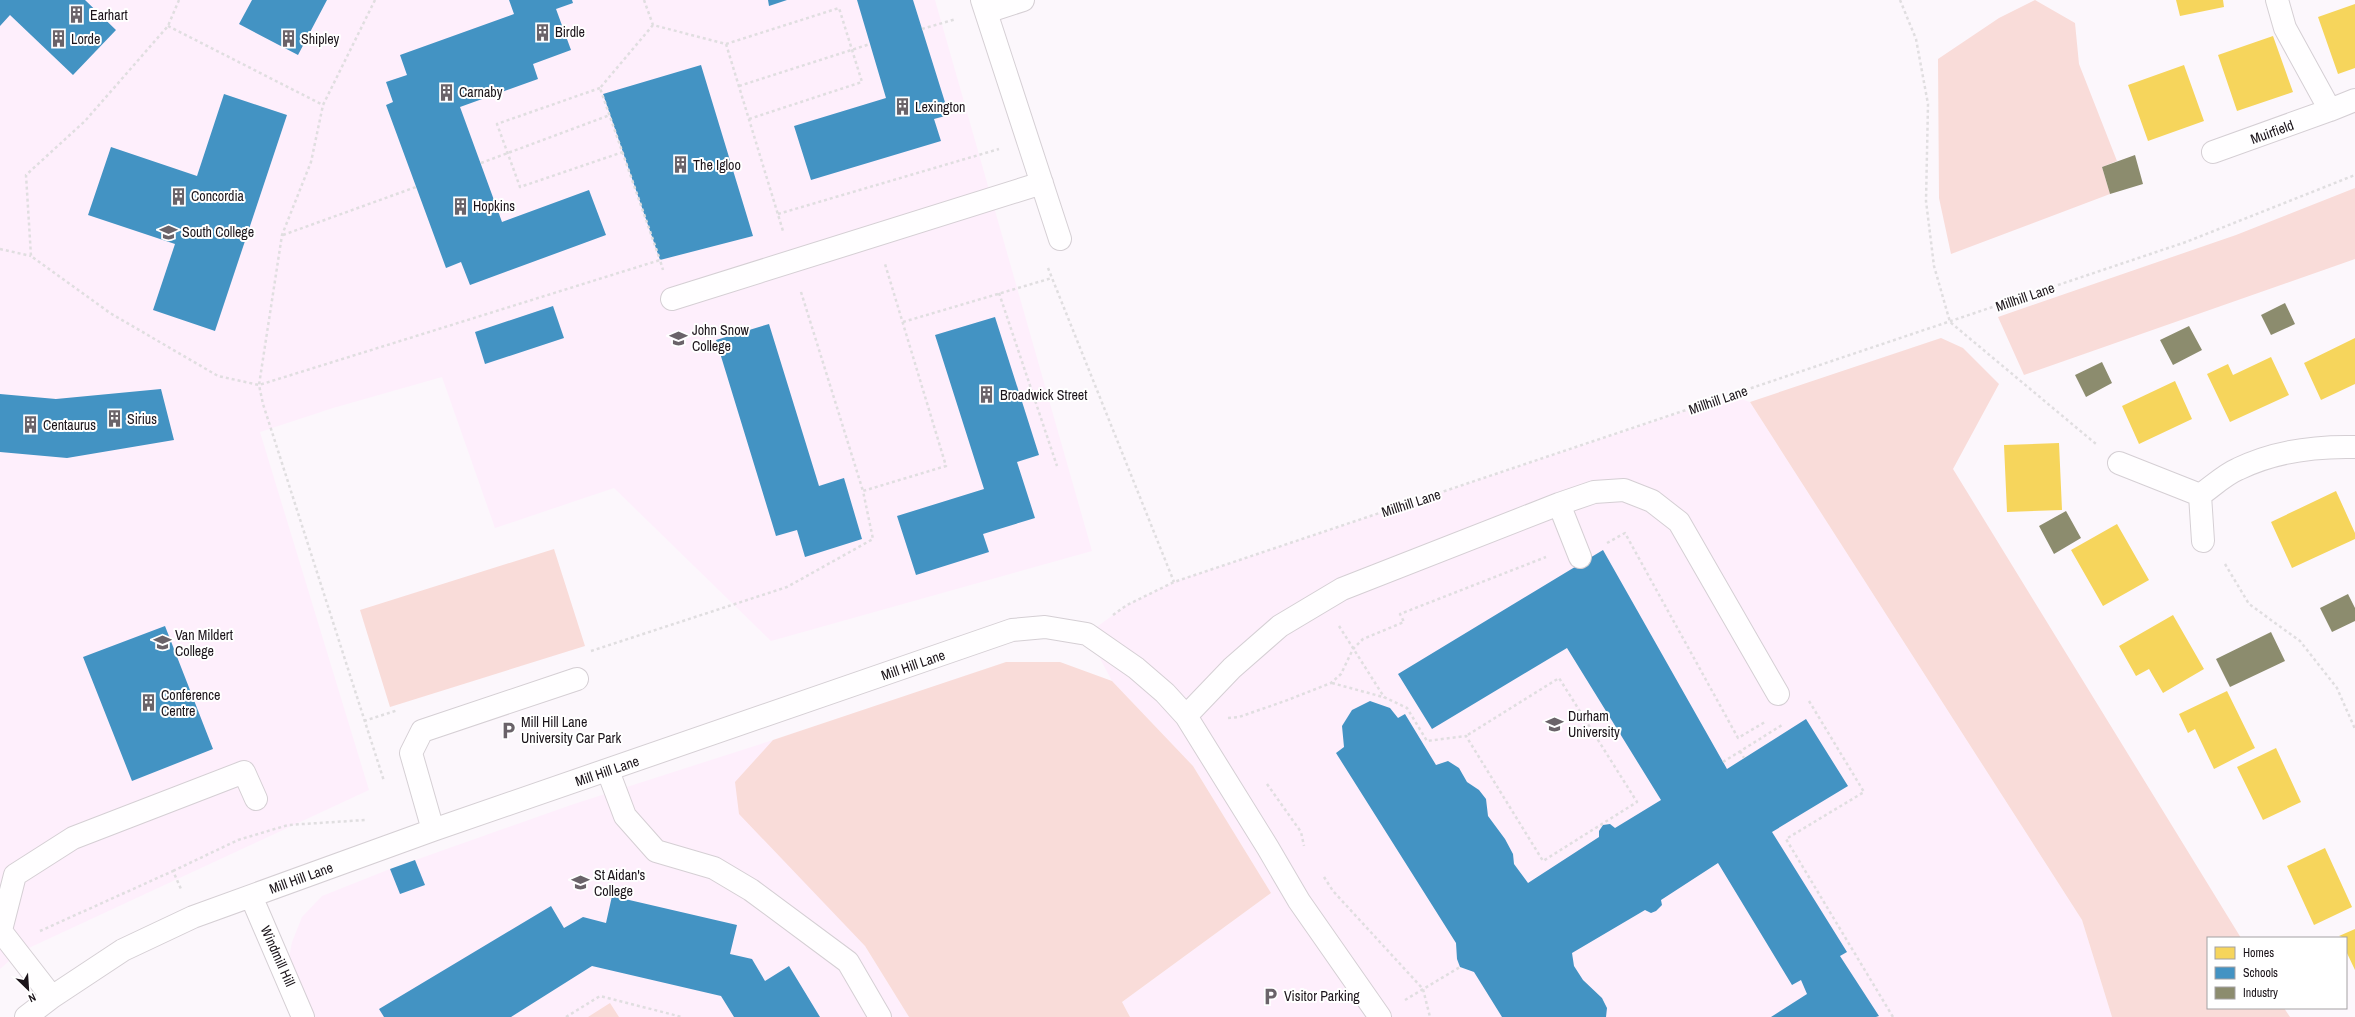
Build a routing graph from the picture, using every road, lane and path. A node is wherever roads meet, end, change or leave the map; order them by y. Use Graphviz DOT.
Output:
graph roads {
  1 [pos="179,0"];
  2 [pos="375,0"];
  3 [pos="644,0"];
  4 [pos="1023,0"];
  5 [pos="1900,0"];
  6 [pos="2277,0"];
  7 [pos="984,6"];
  8 [pos="959,18"];
  9 [pos="653,25"];
  10 [pos="168,26"];
  11 [pos="922,29"];
  12 [pos="726,44"];
  13 [pos="870,44"];
  14 [pos="852,49"];
  15 [pos="739,86"];
  16 [pos="600,88"];
  17 [pos="2355,100"];
  18 [pos="323,105"];
  19 [pos="2330,110"];
  20 [pos="610,115"];
  21 [pos="749,119"];
  22 [pos="999,141"];
  23 [pos="1001,148"];
  24 [pos="623,152"];
  25 [pos="2213,152"];
  26 [pos="508,153"];
  27 [pos="481,163"];
  28 [pos="2355,175"];
  29 [pos="1042,183"];
  30 [pos="416,187"];
  31 [pos="1018,191"];
  32 [pos="778,214"];
  33 [pos="282,235"];
  34 [pos="876,236"];
  35 [pos="1060,239"];
  36 [pos="0,249"];
  37 [pos="31,256"];
  38 [pos="660,260"];
  39 [pos="791,261"];
  40 [pos="1046,263"];
  41 [pos="1052,278"];
  42 [pos="1000,293"];
  43 [pos="672,299"];
  44 [pos="903,322"];
  45 [pos="1950,322"];
  46 [pos="259,385"];
  47 [pos="2355,447"];
  48 [pos="2119,463"];
  49 [pos="1057,466"];
  50 [pos="863,491"];
  51 [pos="2200,495"];
  52 [pos="1559,504"];
  53 [pos="2203,541"];
  54 [pos="1578,551"];
  55 [pos="1174,582"];
  56 [pos="1323,600"];
  57 [pos="1087,634"];
  58 [pos="1353,649"];
  59 [pos="577,680"];
  60 [pos="1331,683"];
  61 [pos="1384,697"];
  62 [pos="1782,702"];
  63 [pos="1186,716"];
  64 [pos="1787,722"];
  65 [pos="2355,729"];
  66 [pos="1466,736"];
  67 [pos="1740,751"];
  68 [pos="1744,758"];
  69 [pos="1723,762"];
  70 [pos="608,771"];
  71 [pos="1267,783"];
  72 [pos="387,788"];
  73 [pos="256,799"];
  74 [pos="373,819"];
  75 [pos="433,830"];
  76 [pos="1306,850"];
  77 [pos="173,871"];
  78 [pos="1321,873"];
  79 [pos="251,896"];
  80 [pos="193,917"];
  81 [pos="4,935"];
  82 [pos="1460,967"];
  83 [pos="1423,989"];
  84 [pos="52,997"];
  85 [pos="1408,998"];
  86 [pos="26,1017"];
  87 [pos="303,1017"];
  88 [pos="566,1017"];
  89 [pos="682,1017"];
  90 [pos="880,1017"];
  91 [pos="1380,1017"];
  92 [pos="1430,1017"];
  93 [pos="1893,1017"];
  1 -- 10 [label="path"];
  2 -- 18 [label="path"];
  3 -- 9 [label="path"];
  4 -- 7 [label="street"];
  5 -- 45 [label="path"];
  6 -- 19 [label="street"];
  7 -- 29 [label="street"];
  8 -- 11 [label="path"];
  9 -- 12 [label="path"];
  9 -- 16 [label="path"];
  10 -- 18 [label="path"];
  10 -- 37 [label="path"];
  12 -- 14 [label="path"];
  12 -- 15 [label="path"];
  13 -- 14 [label="path"];
  14 -- 15 [label="path"];
  14 -- 21 [label="path"];
  15 -- 21 [label="path"];
  16 -- 20 [label="path"];
  16 -- 26 [label="path"];
  17 -- 19 [label="street, Muirfield"];
  18 -- 33 [label="path"];
  19 -- 25 [label="street, Muirfield"];
  20 -- 24 [label="path"];
  20 -- 26 [label="path"];
  21 -- 32 [label="path"];
  22 -- 23 [label="path"];
  23 -- 31 [label="path"];
  23 -- 32 [label="path"];
  24 -- 26 [label="path"];
  24 -- 38 [label="path"];
  26 -- 27 [label="path"];
  28 -- 45 [label="path, Millhill Lane"];
  29 -- 31 [label="street"];
  29 -- 35 [label="street"];
  30 -- 33 [label="path"];
  31 -- 34 [label="street"];
  32 -- 39 [label="path"];
  33 -- 46 [label="path"];
  34 -- 39 [label="street"];
  34 -- 44 [label="path"];
  36 -- 37 [label="path"];
  37 -- 46 [label="path"];
  38 -- 43 [label="path"];
  38 -- 46 [label="path"];
  39 -- 43 [label="street"];
  39 -- 50 [label="path"];
  40 -- 41 [label="path"];
  41 -- 42 [label="path"];
  41 -- 55 [label="path"];
  42 -- 44 [label="path"];
  42 -- 49 [label="path"];
  44 -- 50 [label="path"];
  45 -- 48 [label="path"];
  45 -- 55 [label="path, Millhill Lane"];
  46 -- 72 [label="path"];
  47 -- 51 [label="street"];
  48 -- 51 [label="street"];
  50 -- 59 [label="path"];
  51 -- 53 [label="street"];
  52 -- 54 [label="street"];
  52 -- 56 [label="street"];
  52 -- 62 [label="street"];
  53 -- 65 [label="path"];
  54 -- 58 [label="path"];
  54 -- 62 [label="path"];
  55 -- 57 [label="path, Millhill Lane"];
  56 -- 58 [label="path"];
  56 -- 63 [label="street"];
  57 -- 63 [label="street, Mill Hill Lane"];
  57 -- 70 [label="street, Mill Hill Lane"];
  58 -- 60 [label="path"];
  58 -- 61 [label="path"];
  59 -- 75 [label="street"];
  60 -- 61 [label="path"];
  60 -- 63 [label="path"];
  61 -- 66 [label="path"];
  62 -- 93 [label="path"];
  63 -- 91 [label="street, Mill Hill Lane"];
  64 -- 67 [label="path"];
  66 -- 66 [label="path"];
  67 -- 68 [label="path"];
  67 -- 69 [label="path"];
  70 -- 75 [label="street, Mill Hill Lane"];
  70 -- 90 [label="street"];
  71 -- 76 [label="path"];
  73 -- 81 [label="street"];
  74 -- 77 [label="path"];
  75 -- 79 [label="street, Mill Hill Lane"];
  77 -- 80 [label="path"];
  77 -- 81 [label="path"];
  78 -- 83 [label="path"];
  79 -- 80 [label="street, Mill Hill Lane"];
  79 -- 87 [label="street, Windmill Hill"];
  80 -- 84 [label="street, Mill Hill Lane"];
  81 -- 84 [label="street"];
  82 -- 83 [label="path"];
  83 -- 85 [label="path"];
  83 -- 92 [label="path"];
  84 -- 86 [label="street, Mill Hill Lane"];
  88 -- 89 [label="path"];
}
